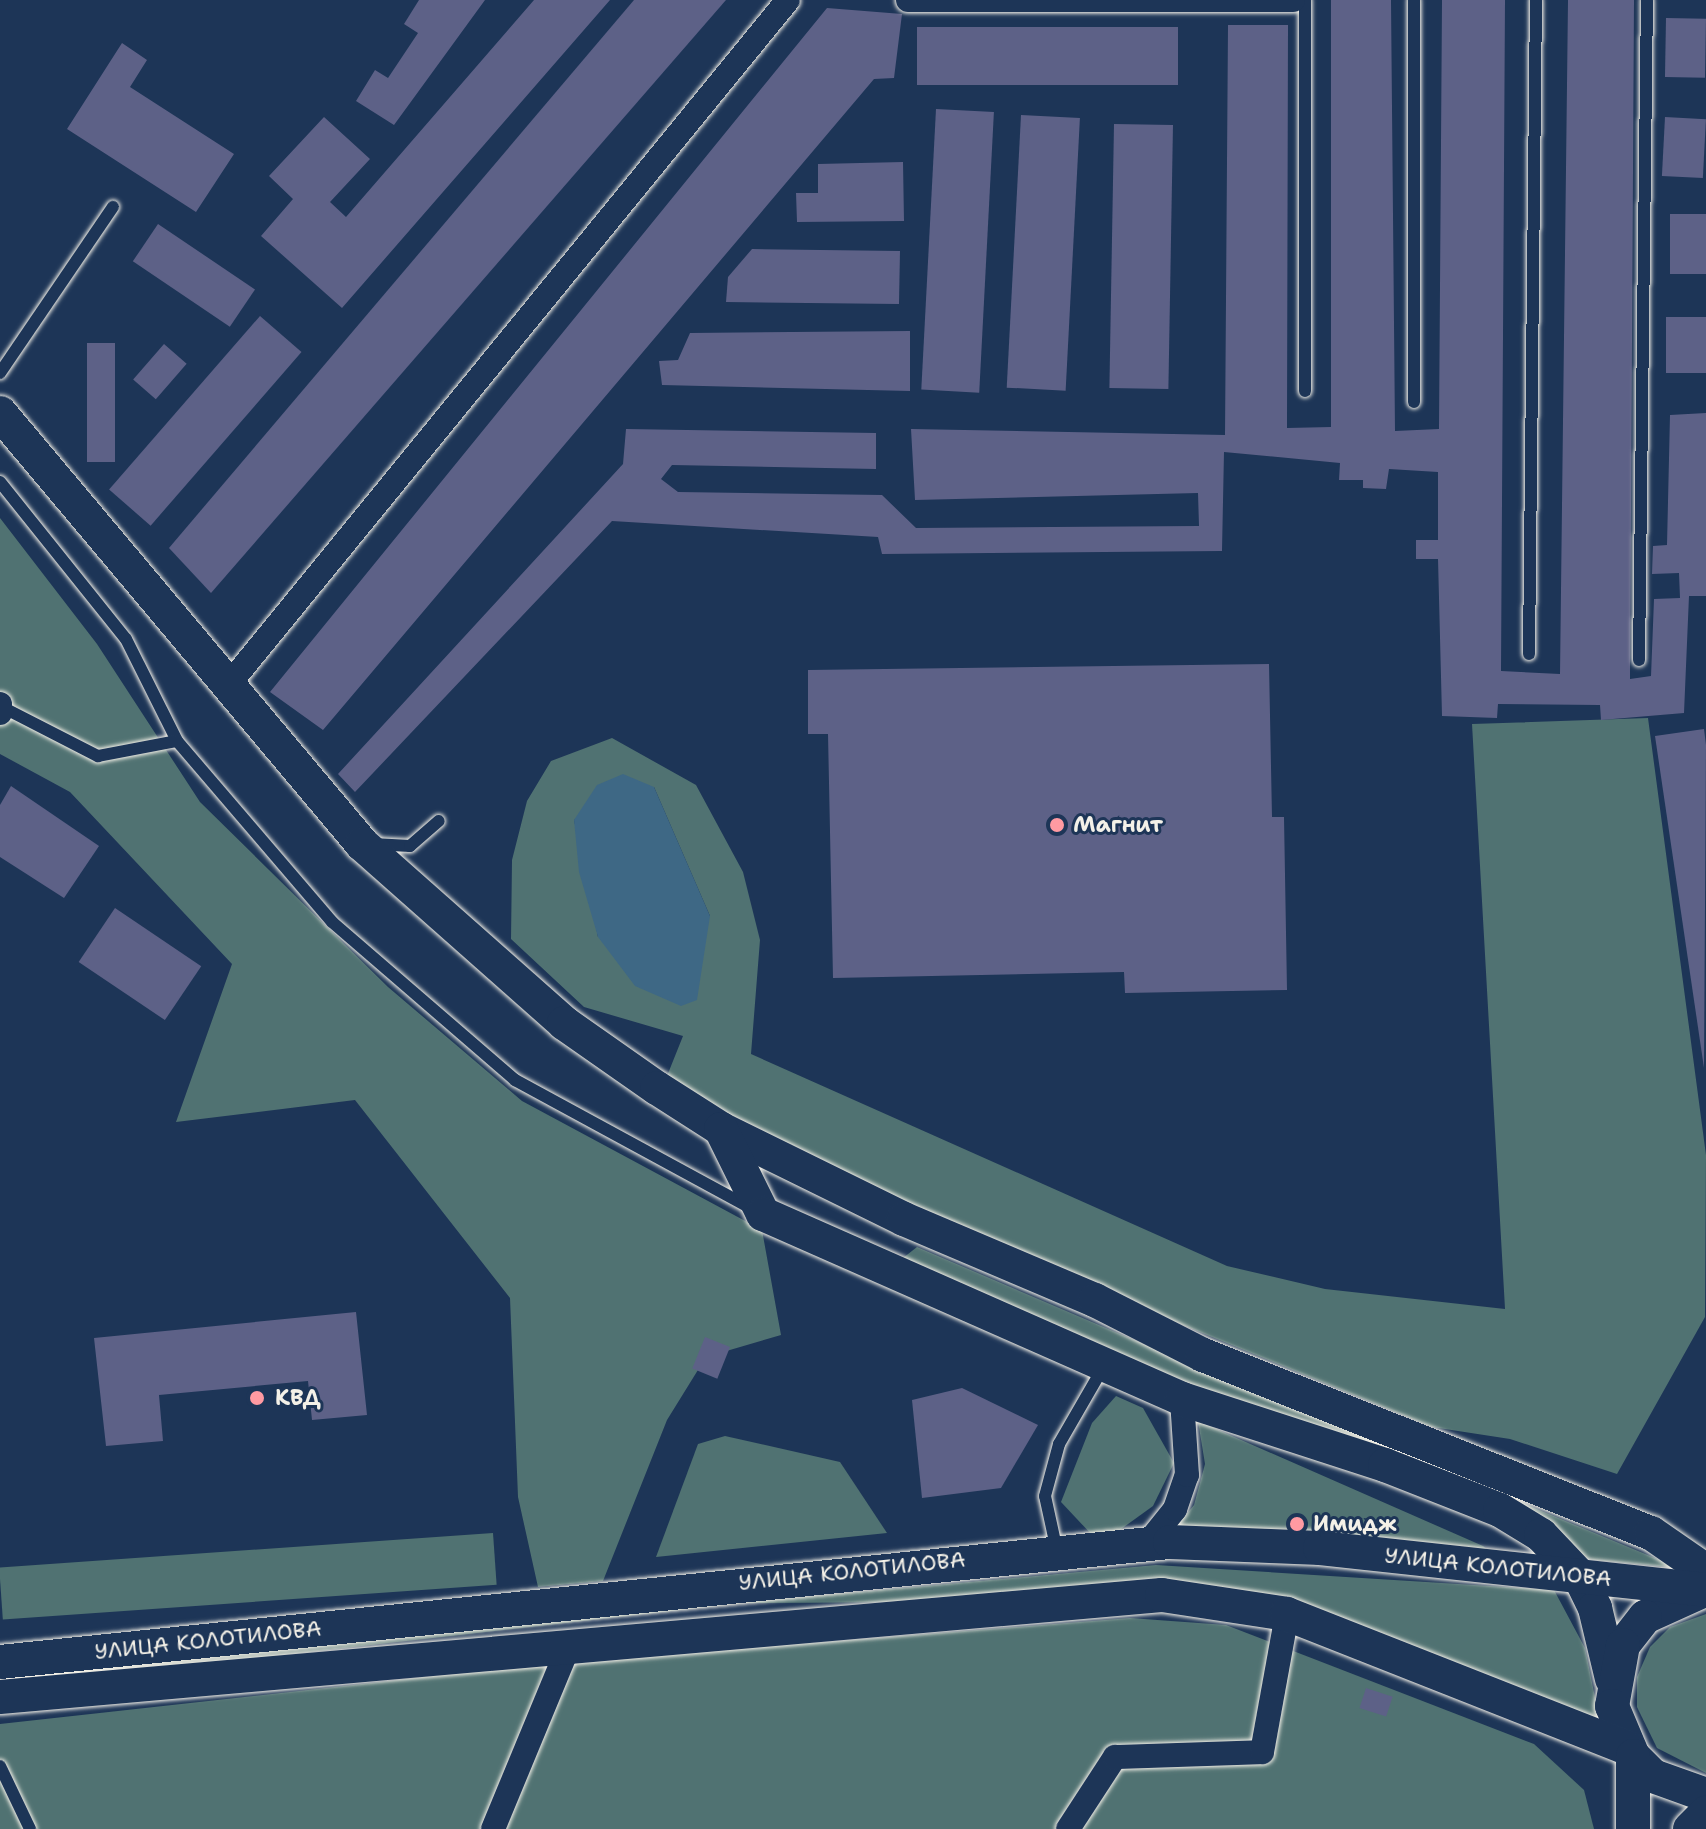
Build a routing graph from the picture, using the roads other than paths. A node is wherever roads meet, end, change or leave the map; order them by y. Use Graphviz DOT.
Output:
graph roads {
  1 [pos="788,0"];
  2 [pos="908,0"];
  3 [pos="1293,0"];
  4 [pos="1305,0"];
  5 [pos="1414,0"];
  6 [pos="1536,0"];
  7 [pos="1647,0"];
  8 [pos="113,207"];
  9 [pos="0,373"];
  10 [pos="1305,391"];
  11 [pos="1414,402"];
  12 [pos="0,413"];
  13 [pos="0,482"];
  14 [pos="1529,654"];
  15 [pos="1639,660"];
  16 [pos="226,688"];
  17 [pos="1,709"];
  18 [pos="177,741"];
  19 [pos="439,821"];
  20 [pos="362,844"];
  21 [pos="721,1129"];
  22 [pos="763,1214"];
  23 [pos="1105,1366"];
  24 [pos="1182,1399"];
  25 [pos="1147,1544"];
  26 [pos="1057,1551"];
  27 [pos="1706,1571"];
  28 [pos="1579,1575"];
  29 [pos="1706,1590"];
  30 [pos="1287,1614"];
  31 [pos="566,1653"];
  32 [pos="0,1662"];
  33 [pos="1612,1679"];
  34 [pos="0,1697"];
  35 [pos="1631,1753"];
  36 [pos="0,1766"];
  37 [pos="1706,1795"];
  38 [pos="1706,1813"];
  39 [pos="30,1829"];
  40 [pos="493,1829"];
  41 [pos="1068,1829"];
  42 [pos="1633,1829"];
  43 [pos="1690,1829"];
  1 -- 16 [label="street"];
  2 -- 3 [label="street"];
  4 -- 10 [label="lane"];
  5 -- 11 [label="lane"];
  6 -- 14 [label="lane"];
  7 -- 15 [label="lane"];
  8 -- 9 [label="lane"];
  12 -- 16 [label="main road"];
  13 -- 18 [label="lane"];
  16 -- 20 [label="main road"];
  17 -- 18 [label="lane"];
  18 -- 22 [label="lane"];
  19 -- 20 [label="lane"];
  20 -- 21 [label="main road"];
  21 -- 22 [label="main road"];
  21 -- 27 [label="main road"];
  22 -- 23 [label="main road"];
  23 -- 24 [label="main road"];
  23 -- 26 [label="lane"];
  24 -- 25 [label="street"];
  24 -- 28 [label="main road"];
  25 -- 26 [label="main road, УЛИЦА КОЛОТИЛОВА"];
  25 -- 28 [label="main road, УЛИЦА КОЛОТИЛОВА"];
  26 -- 32 [label="main road, УЛИЦА КОЛОТИЛОВА"];
  28 -- 29 [label="main road, УЛИЦА КОЛОТИЛОВА"];
  28 -- 33 [label="main road"];
  29 -- 33 [label="main road, УЛИЦА КОЛОТИЛОВА"];
  30 -- 31 [label="main road, УЛИЦА КОЛОТИЛОВА"];
  30 -- 35 [label="main road, УЛИЦА КОЛОТИЛОВА"];
  30 -- 41 [label="street"];
  31 -- 34 [label="main road, УЛИЦА КОЛОТИЛОВА"];
  31 -- 40 [label="street"];
  33 -- 35 [label="main road, УЛИЦА КОЛОТИЛОВА"];
  35 -- 37 [label="main road, УЛИЦА КОЛОТИЛОВА"];
  35 -- 42 [label="main road"];
  36 -- 39 [label="lane"];
  38 -- 43 [label="main road"];
}
